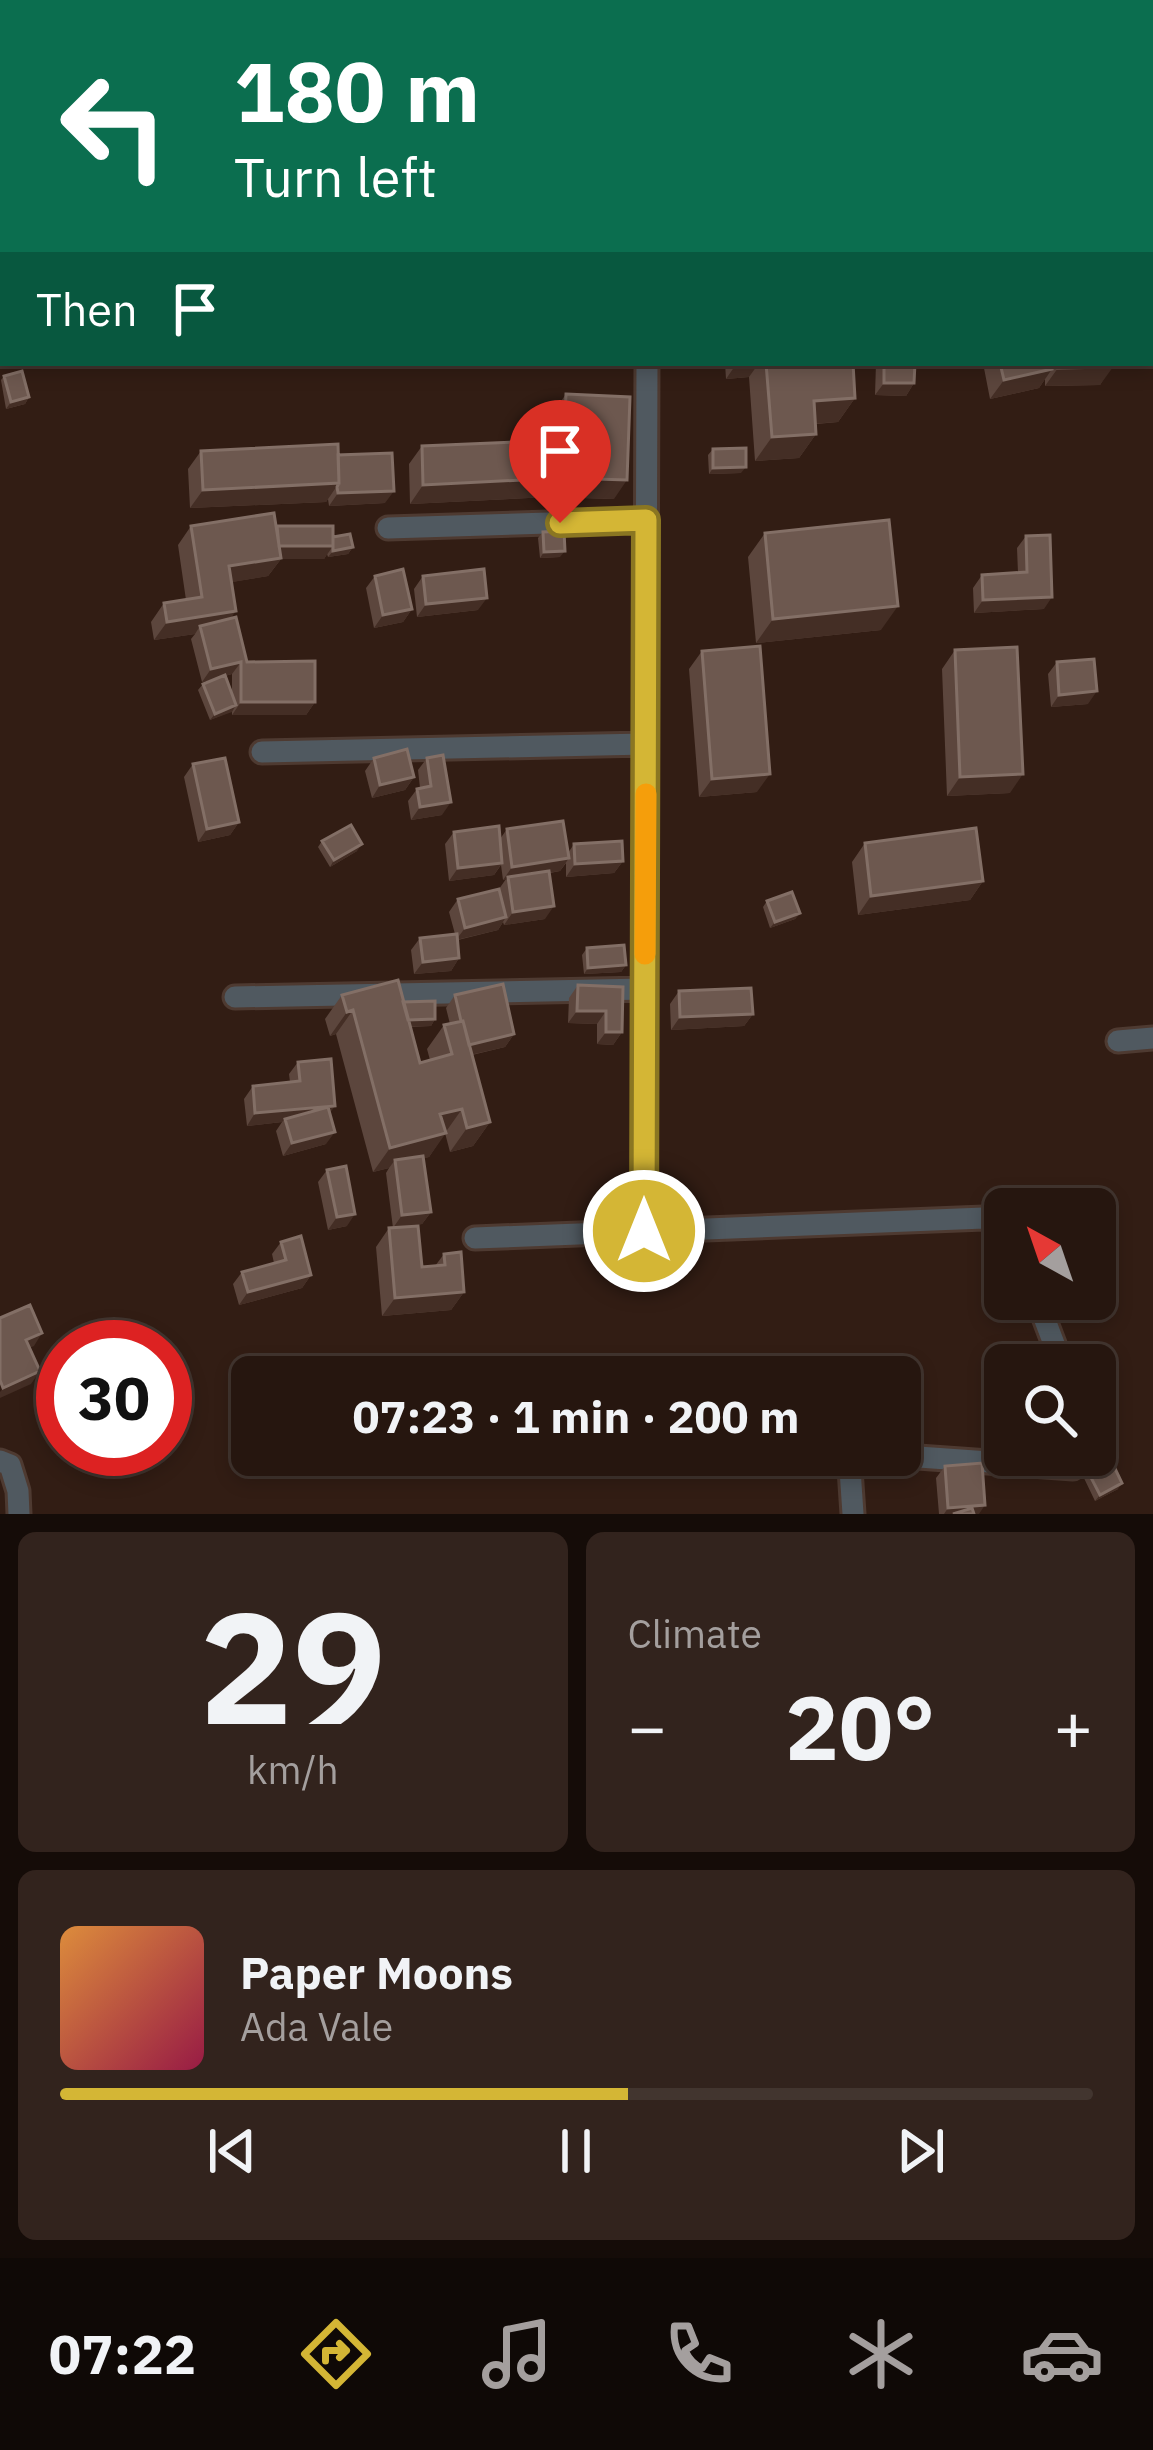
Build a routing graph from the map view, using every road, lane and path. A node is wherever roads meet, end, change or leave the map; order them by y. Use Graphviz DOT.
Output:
graph roads {
  1 [pos="647,366"];
  2 [pos="646,520"];
  3 [pos="388,528"];
  4 [pos="646,744"];
  5 [pos="262,752"];
  6 [pos="646,989"];
  7 [pos="235,997"];
  8 [pos="1153,1038"];
  9 [pos="1118,1041"];
  10 [pos="984,1218"];
  11 [pos="644,1231"];
  12 [pos="476,1238"];
  13 [pos="921,1457"];
  14 [pos="0,1460"];
  15 [pos="984,1462"];
  16 [pos="851,1476"];
  17 [pos="19,1514"];
  18 [pos="854,1514"];
  1 -- 2 [label="street"];
  2 -- 3 [label="street"];
  2 -- 4 [label="street"];
  4 -- 5 [label="street"];
  4 -- 6 [label="street"];
  6 -- 7 [label="street"];
  6 -- 11 [label="street"];
  8 -- 9 [label="street"];
  10 -- 11 [label="street"];
  11 -- 12 [label="street"];
  13 -- 15 [label="street"];
  14 -- 17 [label="street"];
  16 -- 18 [label="street"];
}
